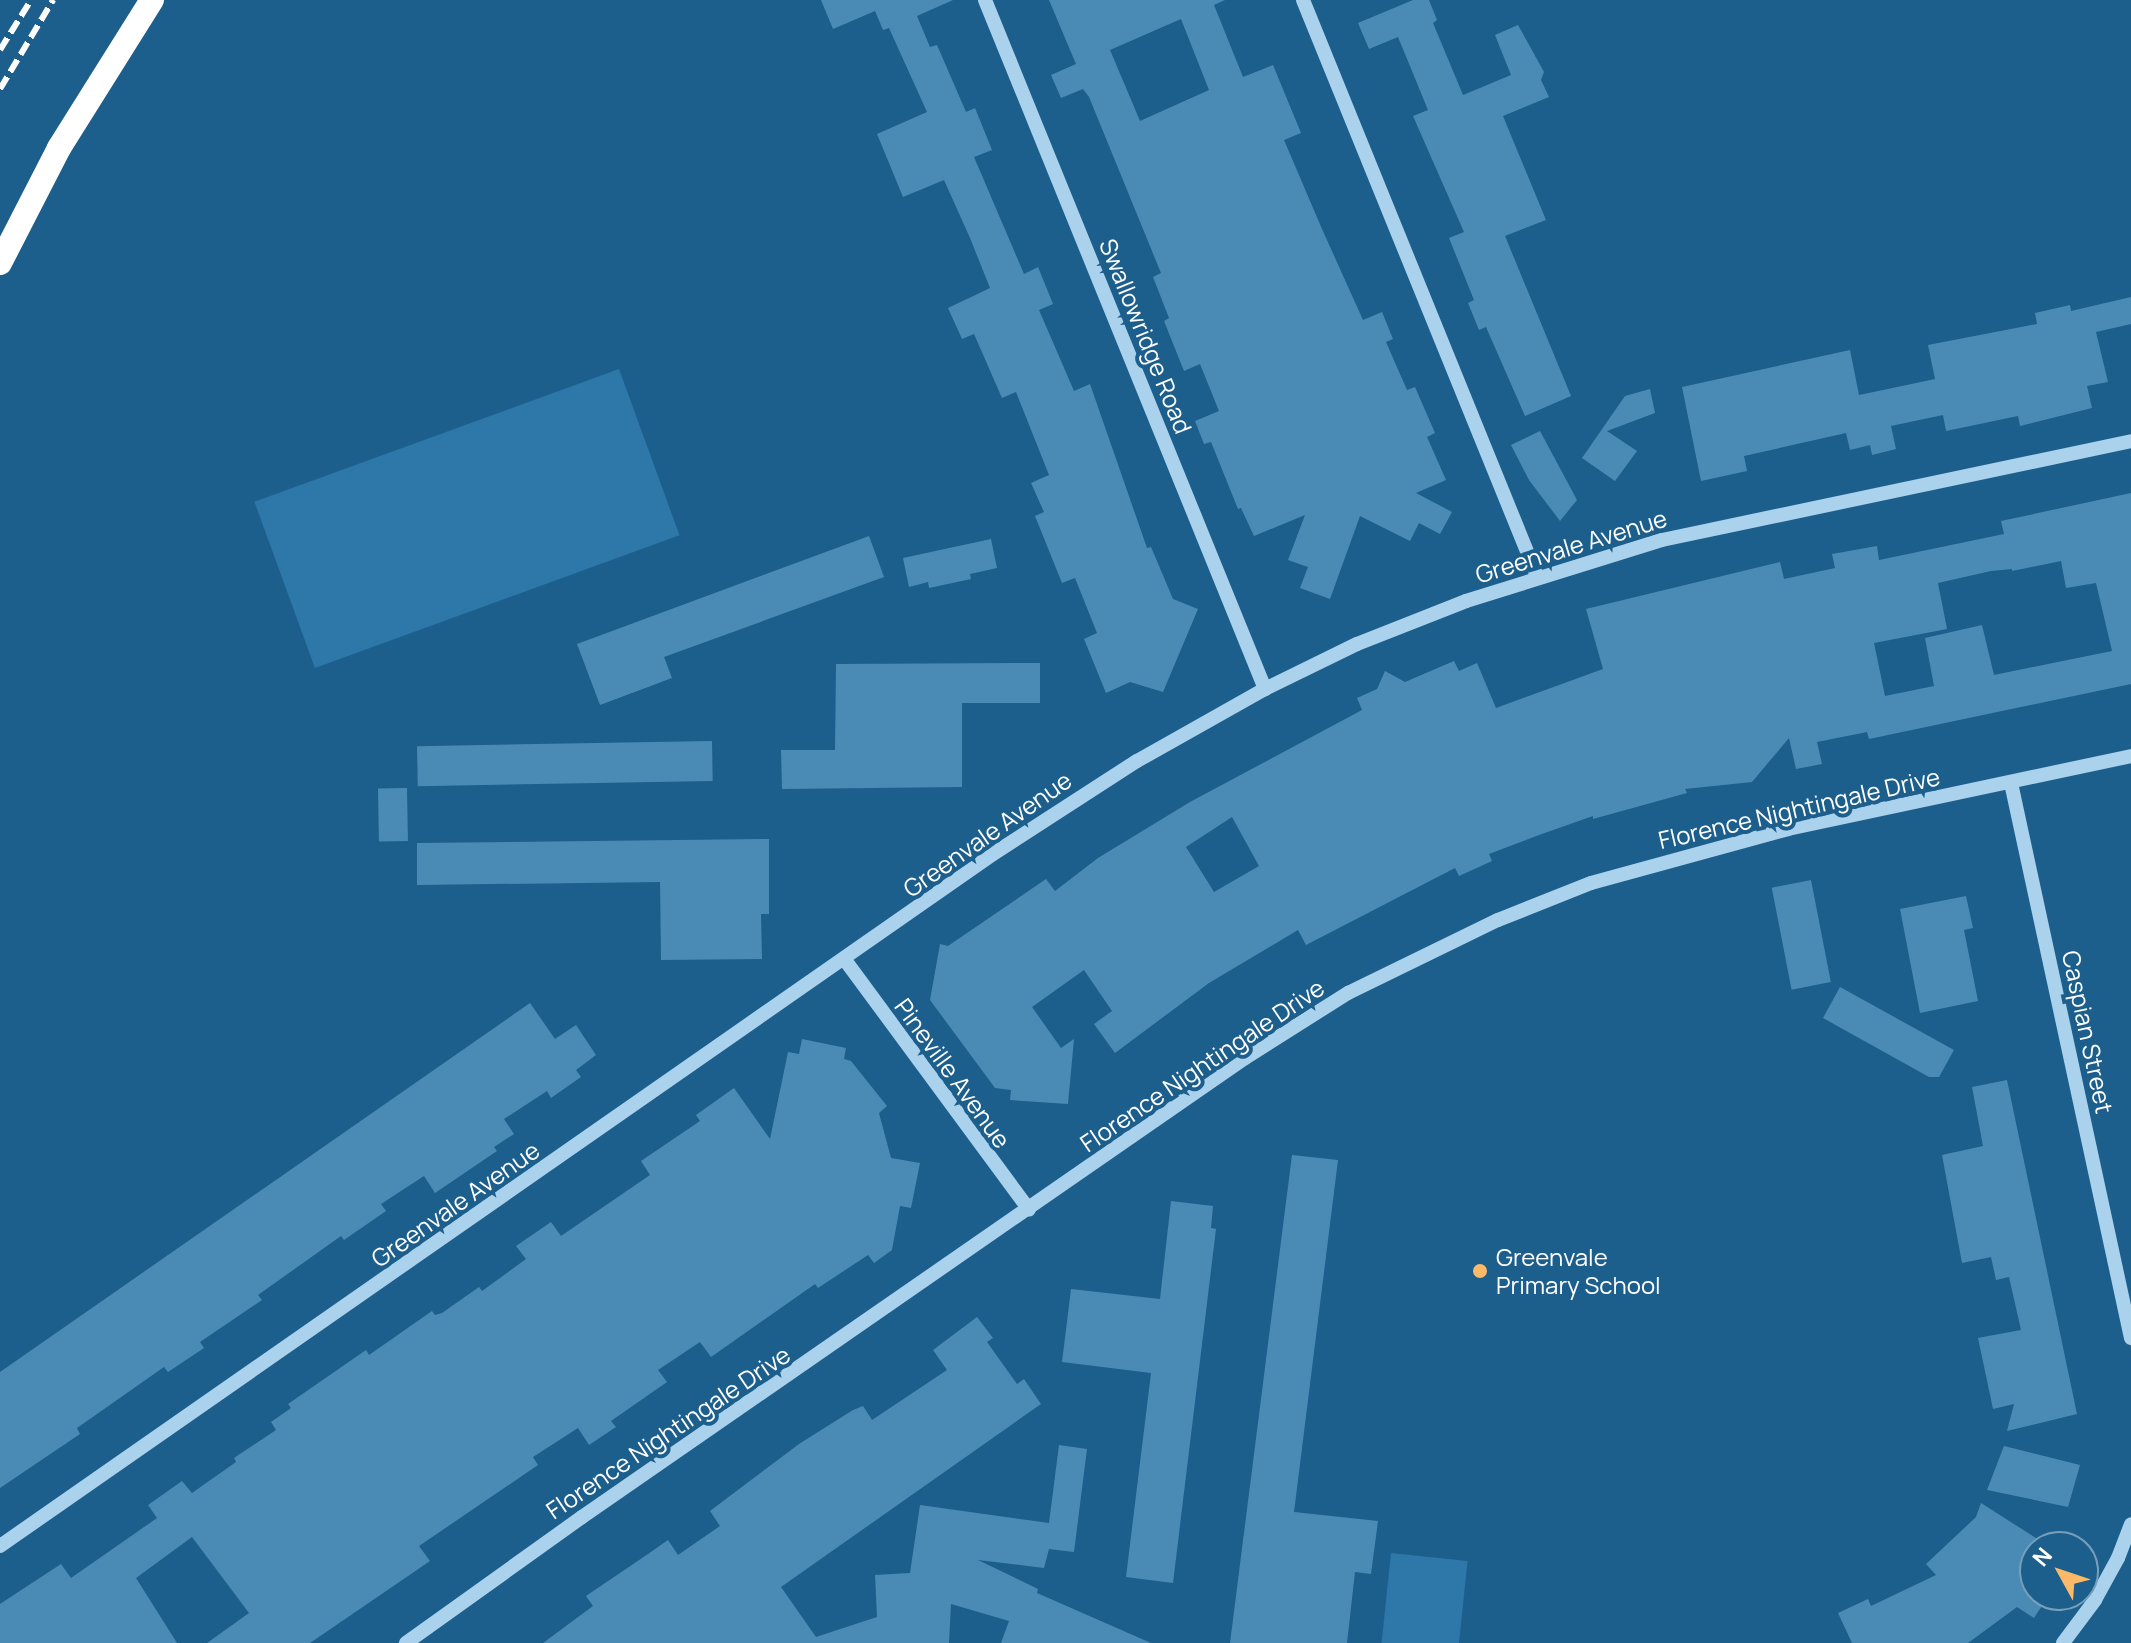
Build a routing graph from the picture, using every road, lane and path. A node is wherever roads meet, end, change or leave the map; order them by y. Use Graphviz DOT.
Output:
graph roads {
  1 [pos="152,0"];
  2 [pos="985,0"];
  3 [pos="1303,0"];
  4 [pos="0,263"];
  5 [pos="2131,441"];
  6 [pos="1537,576"];
  7 [pos="1265,689"];
  8 [pos="2131,756"];
  9 [pos="2011,783"];
  10 [pos="845,960"];
  11 [pos="1029,1210"];
  12 [pos="2131,1338"];
  13 [pos="2131,1524"];
  14 [pos="0,1546"];
  15 [pos="406,1643"];
  16 [pos="2063,1643"];
  1 -- 4 [label="highway"];
  2 -- 7 [label="street, Swallowridge Road"];
  3 -- 6 [label="street"];
  5 -- 6 [label="street, Greenvale Avenue"];
  6 -- 7 [label="street, Greenvale Avenue"];
  7 -- 10 [label="street, Greenvale Avenue"];
  8 -- 9 [label="street, Florence Nightingale Drive"];
  9 -- 11 [label="street, Florence Nightingale Drive"];
  9 -- 12 [label="street, Caspian Street"];
  10 -- 11 [label="street, Pineville Avenue"];
  10 -- 14 [label="street, Greenvale Avenue"];
  11 -- 15 [label="street, Florence Nightingale Drive"];
  13 -- 16 [label="street"];
}
